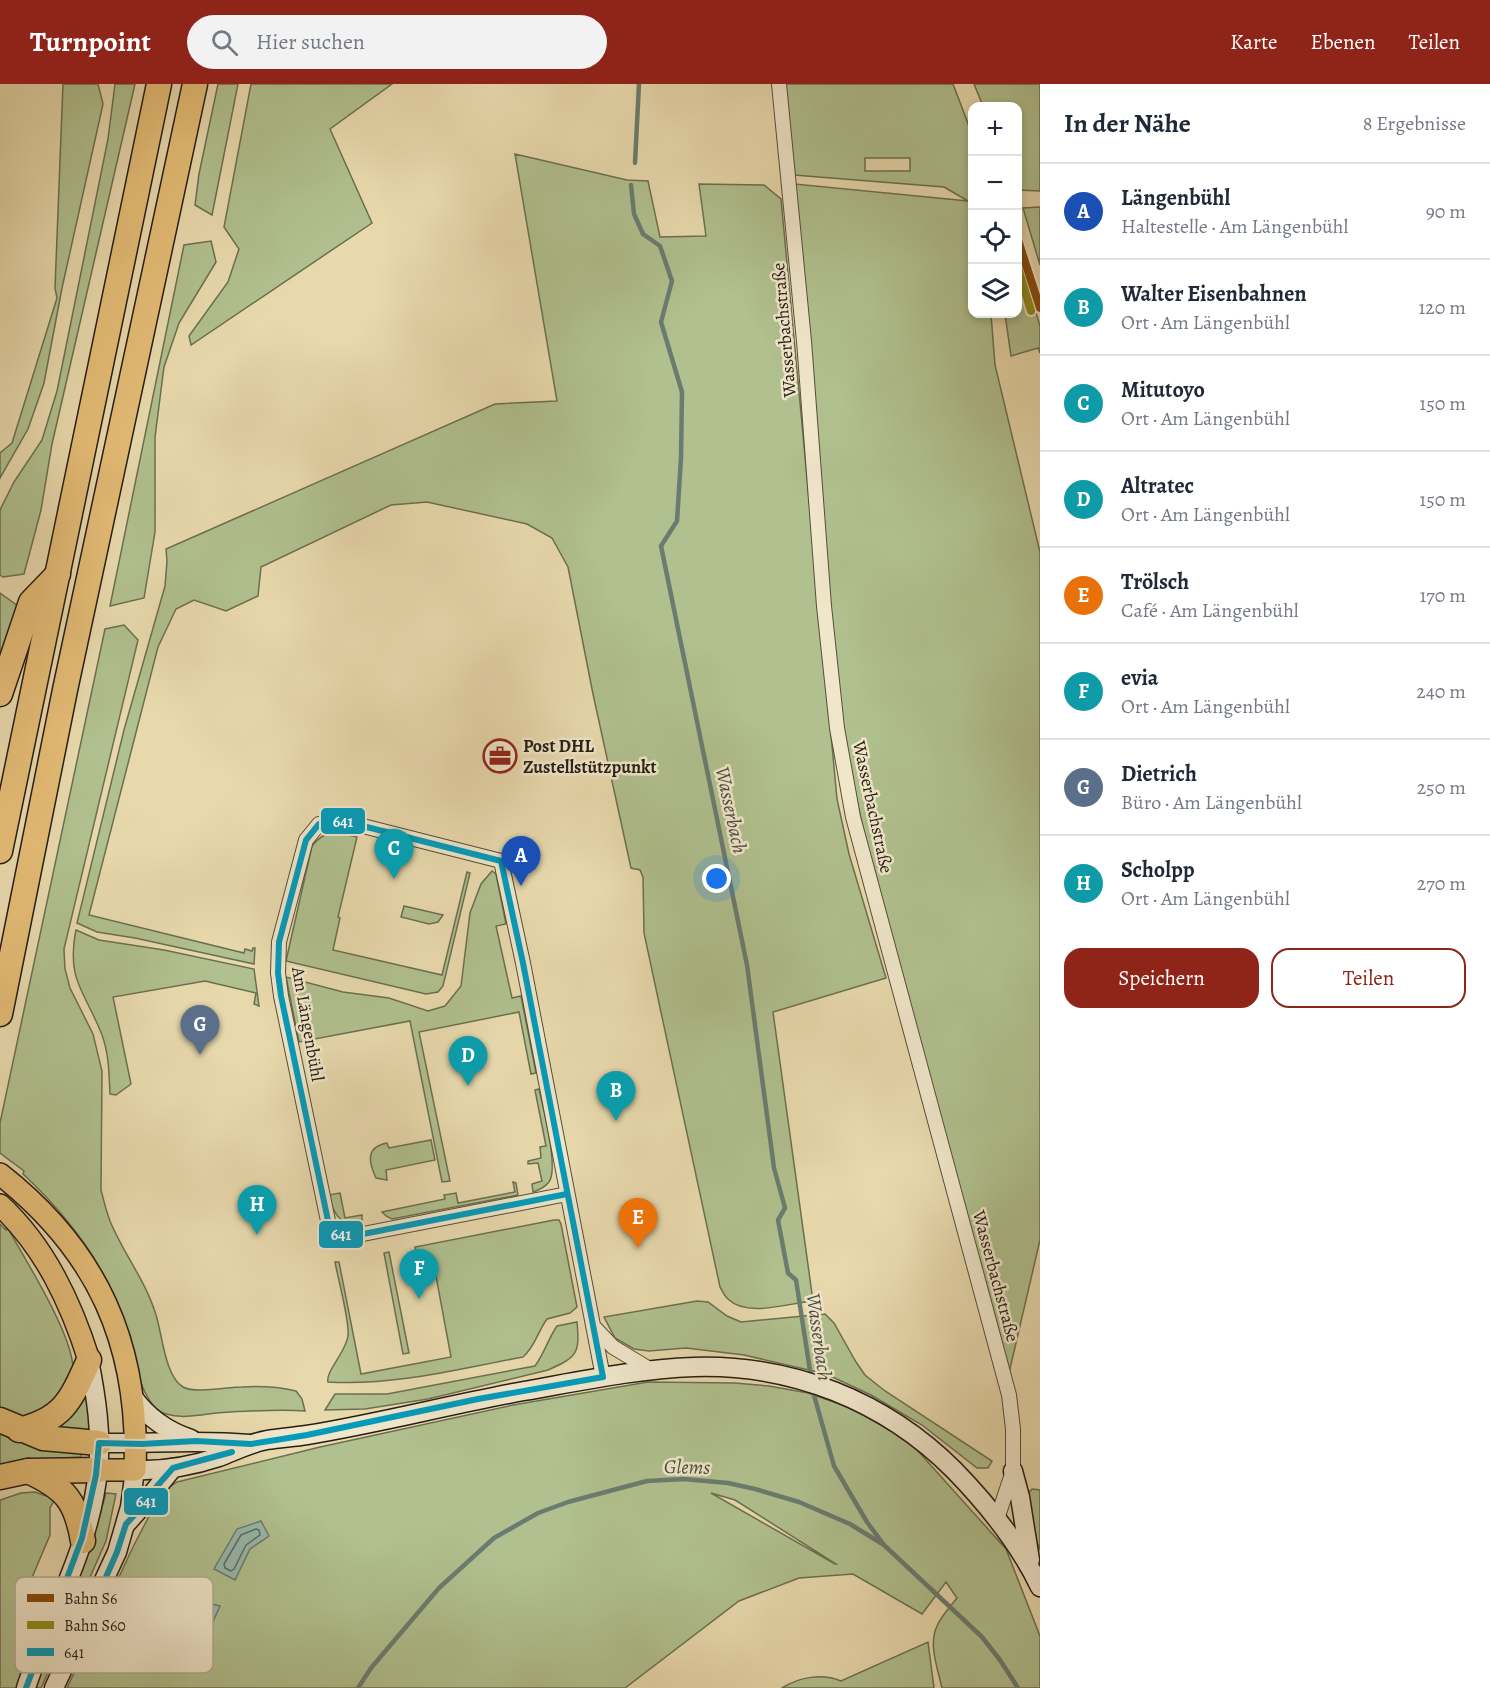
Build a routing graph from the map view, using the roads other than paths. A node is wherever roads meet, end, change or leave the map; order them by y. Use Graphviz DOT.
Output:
graph roads {
  1 [pos="159,84"];
  2 [pos="195,84"];
  3 [pos="779,84"];
  4 [pos="58,574"];
  5 [pos="0,694"];
  6 [pos="0,851"];
  7 [pos="0,1014"];
  8 [pos="0,1174"];
  9 [pos="567,1194"];
  10 [pos="5,1210"];
  11 [pos="594,1327"];
  12 [pos="89,1360"];
  13 [pos="651,1370"];
  14 [pos="603,1377"];
  15 [pos="133,1397"];
  16 [pos="9,1425"];
  17 [pos="196,1441"];
  18 [pos="99,1443"];
  19 [pos="136,1444"];
  20 [pos="251,1444"];
  21 [pos="173,1468"];
  22 [pos="99,1470"];
  23 [pos="135,1470"];
  24 [pos="1013,1471"];
  25 [pos="28,1472"];
  26 [pos="0,1477"];
  27 [pos="997,1519"];
  28 [pos="126,1524"];
  29 [pos="82,1541"];
  30 [pos="1031,1568"];
  31 [pos="68,1577"];
  32 [pos="106,1577"];
  33 [pos="1040,1587"];
  34 [pos="32,1673"];
  35 [pos="61,1673"];
  36 [pos="26,1688"];
  37 [pos="54,1688"];
  1 -- 4 [label="highway"];
  2 -- 7 [label="highway"];
  3 -- 24 [label="street, Wasserbachstraße"];
  4 -- 5 [label="highway"];
  4 -- 6 [label="highway"];
  8 -- 15 [label="main road"];
  9 -- 9 [label="street, Am Längenbühl"];
  9 -- 11 [label="street, Am Längenbühl"];
  10 -- 12 [label="main road"];
  11 -- 13 [label="street"];
  11 -- 14 [label="street, Am Längenbühl"];
  12 -- 16 [label="highway"];
  12 -- 18 [label="main road"];
  13 -- 14 [label="main road"];
  13 -- 27 [label="main road"];
  14 -- 20 [label="main road"];
  15 -- 17 [label="main road"];
  15 -- 19 [label="main road"];
  16 -- 18 [label="highway"];
  17 -- 19 [label="main road"];
  17 -- 20 [label="main road"];
  18 -- 19 [label="main road"];
  18 -- 22 [label="main road"];
  19 -- 23 [label="main road"];
  20 -- 21 [label="main road"];
  21 -- 23 [label="main road"];
  21 -- 28 [label="main road"];
  22 -- 23 [label="main road"];
  22 -- 25 [label="highway"];
  22 -- 29 [label="main road"];
  23 -- 28 [label="main road"];
  24 -- 27 [label="street, Wasserbachstraße"];
  24 -- 30 [label="main road"];
  25 -- 26 [label="highway"];
  25 -- 29 [label="highway"];
  27 -- 30 [label="main road"];
  28 -- 32 [label="main road"];
  29 -- 31 [label="main road"];
  30 -- 33 [label="main road"];
  34 -- 36 [label="main road"];
  35 -- 37 [label="main road"];
}
